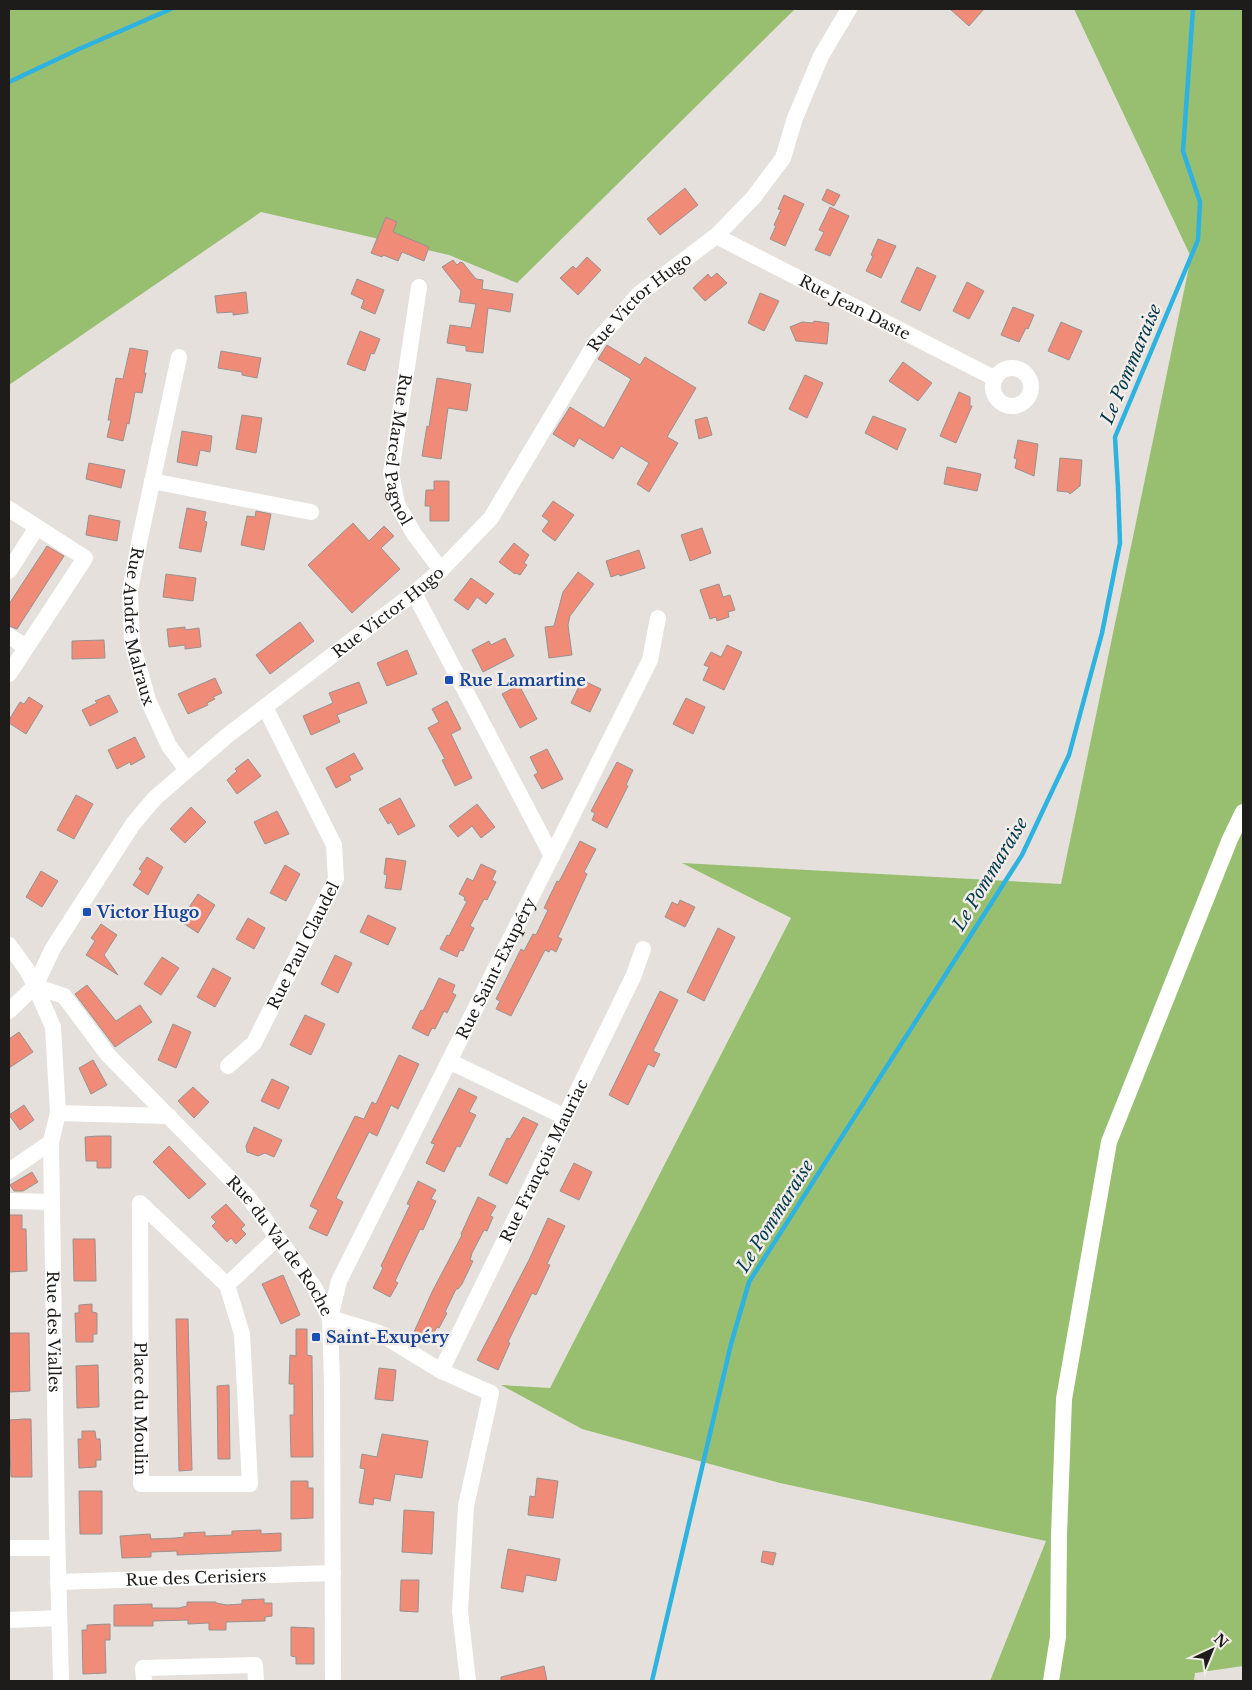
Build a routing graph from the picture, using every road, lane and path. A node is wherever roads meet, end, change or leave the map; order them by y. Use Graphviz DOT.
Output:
graph roads {
  1 [pos="849,9"];
  2 [pos="716,236"];
  3 [pos="419,287"];
  4 [pos="179,357"];
  5 [pos="994,378"];
  6 [pos="152,481"];
  7 [pos="9,509"];
  8 [pos="311,512"];
  9 [pos="37,527"];
  10 [pos="441,570"];
  11 [pos="9,571"];
  12 [pos="414,594"];
  13 [pos="658,618"];
  14 [pos="9,636"];
  15 [pos="26,647"];
  16 [pos="9,674"];
  17 [pos="265,707"];
  18 [pos="187,770"];
  19 [pos="1243,812"];
  20 [pos="552,856"];
  21 [pos="9,945"];
  22 [pos="643,949"];
  23 [pos="35,986"];
  24 [pos="9,1012"];
  25 [pos="449,1061"];
  26 [pos="228,1066"];
  27 [pos="58,1113"];
  28 [pos="169,1116"];
  29 [pos="565,1117"];
  30 [pos="51,1142"];
  31 [pos="9,1172"];
  32 [pos="9,1201"];
  33 [pos="52,1202"];
  34 [pos="278,1237"];
  35 [pos="227,1285"];
  36 [pos="330,1318"];
  37 [pos="441,1372"];
  38 [pos="9,1548"];
  39 [pos="57,1548"];
  40 [pos="333,1573"];
  41 [pos="58,1582"];
  42 [pos="59,1618"];
  43 [pos="9,1620"];
  44 [pos="61,1681"];
  45 [pos="144,1681"];
  46 [pos="256,1681"];
  47 [pos="333,1681"];
  48 [pos="468,1681"];
  49 [pos="1051,1681"];
  1 -- 2 [label="street, Rue Victor Hugo"];
  2 -- 5 [label="street, Rue Jean Daste"];
  2 -- 10 [label="street, Rue Victor Hugo"];
  3 -- 10 [label="street, Rue Marcel Pagnol"];
  4 -- 6 [label="street, Rue André Malraux"];
  6 -- 8 [label="street"];
  6 -- 18 [label="street, Rue André Malraux"];
  7 -- 9 [label="street"];
  9 -- 11 [label="street"];
  9 -- 15 [label="street"];
  10 -- 12 [label="street, Rue Victor Hugo"];
  12 -- 17 [label="street, Rue Victor Hugo"];
  12 -- 20 [label="street"];
  13 -- 20 [label="street, Rue Saint-Exupéry"];
  14 -- 15 [label="street"];
  15 -- 16 [label="street"];
  17 -- 18 [label="street, Rue Victor Hugo"];
  17 -- 26 [label="street, Rue Paul Claudel"];
  18 -- 23 [label="street, Rue Victor Hugo"];
  19 -- 49 [label="street"];
  20 -- 25 [label="street, Rue Saint-Exupéry"];
  21 -- 23 [label="street, Rue des Vialles"];
  22 -- 29 [label="street, Rue François Mauriac"];
  23 -- 24 [label="street, Rue Victor Hugo"];
  23 -- 27 [label="street, Rue des Vialles"];
  23 -- 28 [label="street, Rue du Val de Roche"];
  25 -- 29 [label="street"];
  25 -- 36 [label="street, Rue Saint-Exupéry"];
  27 -- 28 [label="street"];
  27 -- 30 [label="street, Rue des Vialles"];
  28 -- 34 [label="street, Rue du Val de Roche"];
  29 -- 37 [label="street, Rue François Mauriac"];
  30 -- 31 [label="street"];
  30 -- 33 [label="street, Rue des Vialles"];
  32 -- 33 [label="street"];
  33 -- 39 [label="street, Rue des Vialles"];
  34 -- 35 [label="street"];
  34 -- 36 [label="street, Rue du Val de Roche"];
  35 -- 35 [label="street, Place du Moulin"];
  36 -- 37 [label="street"];
  36 -- 40 [label="street, Rue du Val de Roche"];
  37 -- 48 [label="street"];
  38 -- 39 [label="street"];
  39 -- 41 [label="street, Rue des Vialles"];
  40 -- 41 [label="street, Rue des Cerisiers"];
  40 -- 47 [label="street, Rue du Val de Roche"];
  41 -- 42 [label="street, Rue des Vialles"];
  42 -- 43 [label="street"];
  42 -- 44 [label="street, Rue des Vialles"];
  45 -- 46 [label="street"];
}
